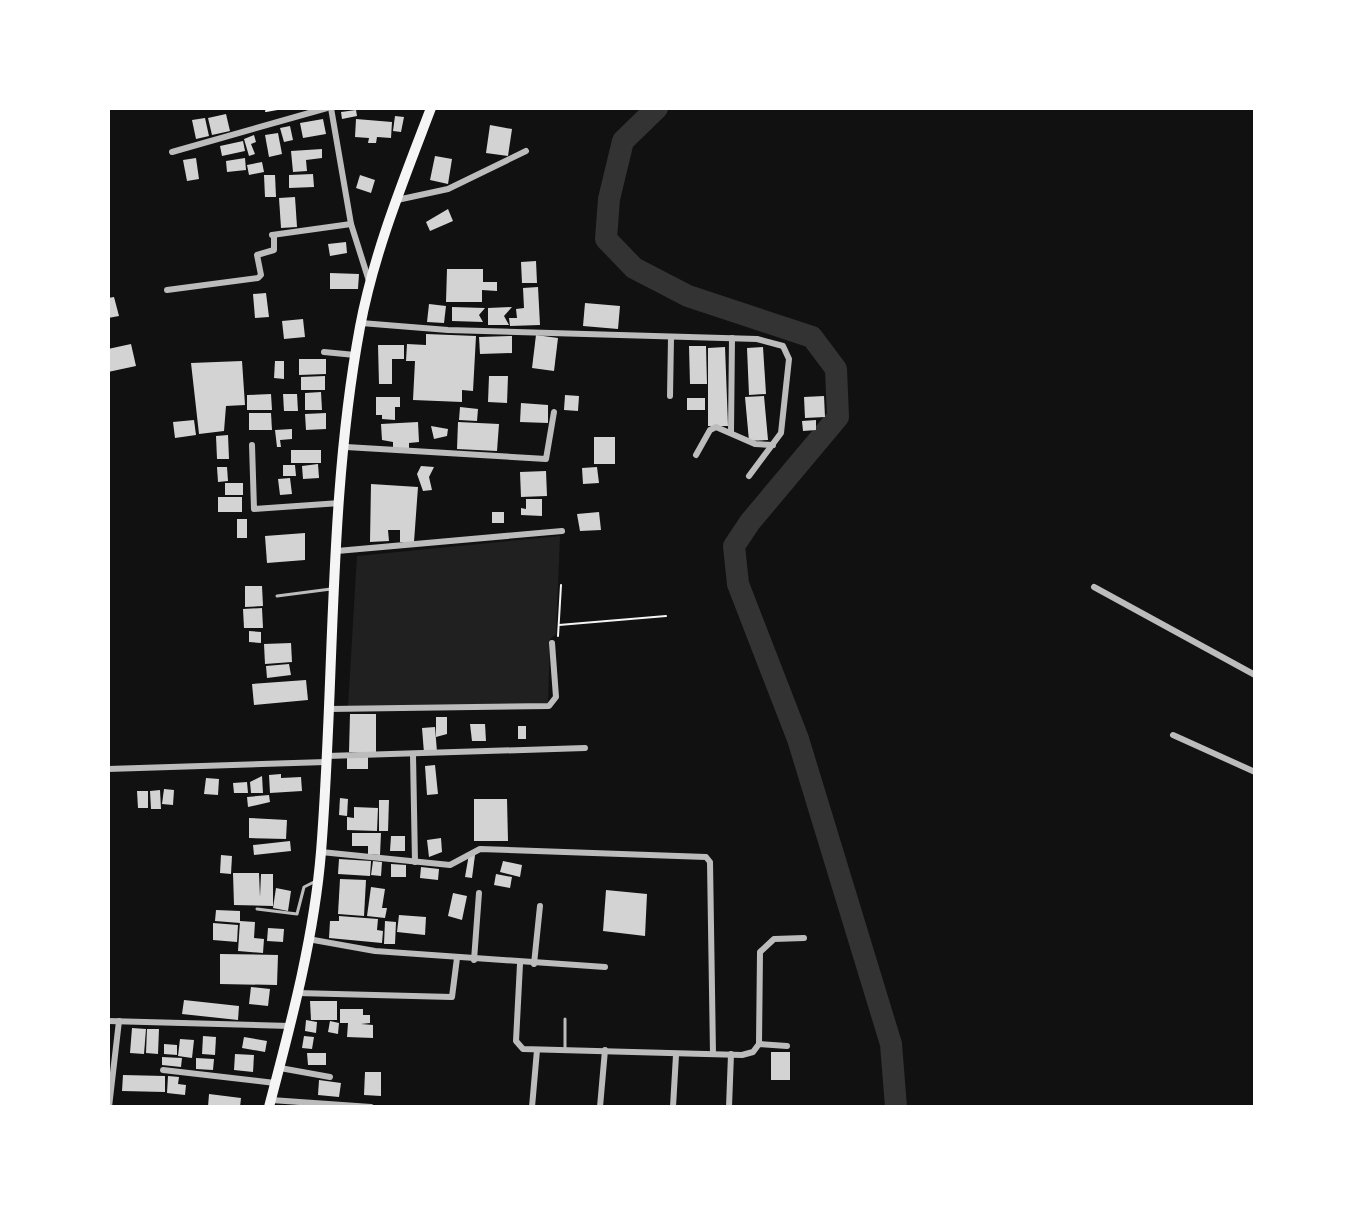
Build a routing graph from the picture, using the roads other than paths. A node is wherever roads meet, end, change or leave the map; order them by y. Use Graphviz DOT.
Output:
graph roads {
  1 [pos="329,108"];
  2 [pos="431,108"];
  3 [pos="526,151"];
  4 [pos="172,152"];
  5 [pos="397,200"];
  6 [pos="351,224"];
  7 [pos="370,284"];
  8 [pos="167,290"];
  9 [pos="361,323"];
  10 [pos="671,338"];
  11 [pos="732,338"];
  12 [pos="324,352"];
  13 [pos="355,355"];
  14 [pos="670,396"];
  15 [pos="554,412"];
  16 [pos="731,432"];
  17 [pos="252,445"];
  18 [pos="773,445"];
  19 [pos="346,447"];
  20 [pos="696,455"];
  21 [pos="749,476"];
  22 [pos="340,503"];
  23 [pos="562,531"];
  24 [pos="337,551"];
  25 [pos="1094,587"];
  26 [pos="335,589"];
  27 [pos="277,596"];
  28 [pos="552,643"];
  29 [pos="1255,675"];
  30 [pos="329,709"];
  31 [pos="1173,735"];
  32 [pos="585,748"];
  33 [pos="413,755"];
  34 [pos="327,759"];
  35 [pos="108,769"];
  36 [pos="1255,772"];
  37 [pos="321,852"];
  38 [pos="415,862"];
  39 [pos="318,882"];
  40 [pos="479,893"];
  41 [pos="540,906"];
  42 [pos="257,909"];
  43 [pos="804,938"];
  44 [pos="308,939"];
  45 [pos="457,958"];
  46 [pos="474,960"];
  47 [pos="520,964"];
  48 [pos="534,964"];
  49 [pos="605,967"];
  50 [pos="297,993"];
  51 [pos="565,1019"];
  52 [pos="108,1021"];
  53 [pos="119,1021"];
  54 [pos="290,1026"];
  55 [pos="759,1044"];
  56 [pos="787,1046"];
  57 [pos="537,1050"];
  58 [pos="565,1050"];
  59 [pos="605,1050"];
  60 [pos="713,1054"];
  61 [pos="731,1054"];
  62 [pos="676,1055"];
  63 [pos="280,1068"];
  64 [pos="163,1070"];
  65 [pos="330,1077"];
  66 [pos="275,1083"];
  67 [pos="270,1103"];
  68 [pos="109,1107"];
  69 [pos="371,1107"];
  70 [pos="532,1107"];
  71 [pos="600,1107"];
  72 [pos="673,1107"];
  73 [pos="729,1107"];
  1 -- 4 [label="street"];
  1 -- 6 [label="street"];
  2 -- 5 [label="main road"];
  3 -- 5 [label="street"];
  5 -- 7 [label="main road"];
  6 -- 7 [label="street"];
  6 -- 8 [label="street"];
  7 -- 9 [label="main road"];
  9 -- 10 [label="street"];
  9 -- 13 [label="main road"];
  10 -- 11 [label="street"];
  10 -- 14 [label="street"];
  11 -- 16 [label="street"];
  11 -- 18 [label="street"];
  12 -- 13 [label="street"];
  13 -- 19 [label="main road"];
  15 -- 19 [label="street"];
  16 -- 18 [label="street"];
  16 -- 20 [label="street"];
  17 -- 22 [label="street"];
  18 -- 21 [label="street"];
  19 -- 22 [label="main road"];
  22 -- 24 [label="main road"];
  23 -- 24 [label="street"];
  24 -- 26 [label="main road"];
  25 -- 29 [label="street"];
  26 -- 27 [label="lane"];
  26 -- 30 [label="main road"];
  28 -- 30 [label="street"];
  30 -- 34 [label="main road"];
  31 -- 36 [label="street"];
  32 -- 33 [label="street"];
  33 -- 34 [label="street"];
  33 -- 38 [label="street"];
  34 -- 35 [label="street"];
  34 -- 37 [label="main road"];
  37 -- 38 [label="street"];
  37 -- 39 [label="main road"];
  38 -- 60 [label="street"];
  39 -- 42 [label="lane"];
  39 -- 44 [label="main road"];
  40 -- 46 [label="street"];
  41 -- 48 [label="street"];
  43 -- 55 [label="street"];
  44 -- 45 [label="street"];
  44 -- 50 [label="main road"];
  45 -- 46 [label="street"];
  45 -- 50 [label="street"];
  46 -- 47 [label="street"];
  47 -- 48 [label="street"];
  47 -- 57 [label="street"];
  48 -- 49 [label="street"];
  50 -- 54 [label="main road"];
  51 -- 58 [label="lane"];
  52 -- 53 [label="street"];
  53 -- 54 [label="street"];
  53 -- 68 [label="street"];
  54 -- 63 [label="main road"];
  55 -- 56 [label="street"];
  55 -- 61 [label="street"];
  57 -- 58 [label="street"];
  57 -- 70 [label="street"];
  58 -- 59 [label="street"];
  59 -- 62 [label="street"];
  59 -- 71 [label="street"];
  60 -- 61 [label="street"];
  60 -- 62 [label="street"];
  61 -- 73 [label="street"];
  62 -- 72 [label="street"];
  63 -- 65 [label="street"];
  63 -- 66 [label="main road"];
  64 -- 66 [label="street"];
  66 -- 67 [label="main road"];
  67 -- 69 [label="street"];
}
